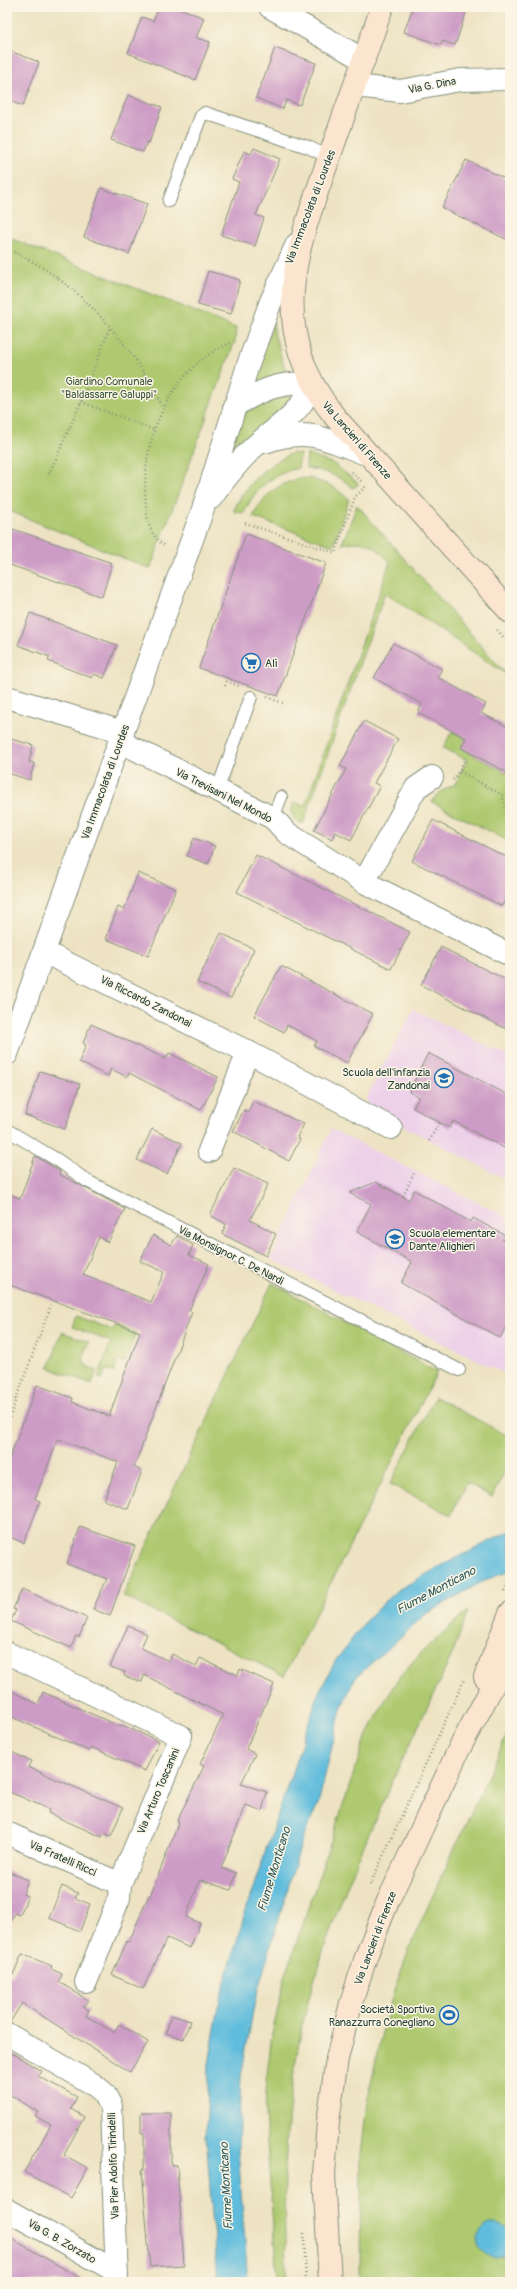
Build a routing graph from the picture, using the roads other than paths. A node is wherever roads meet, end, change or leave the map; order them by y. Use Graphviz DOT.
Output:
graph roads {
  1 [pos="270,7"];
  2 [pos="382,7"];
  3 [pos="364,60"];
  4 [pos="510,79"];
  5 [pos="354,86"];
  6 [pos="329,157"];
  7 [pos="170,201"];
  8 [pos="303,231"];
  9 [pos="312,384"];
  10 [pos="234,406"];
  11 [pos="254,446"];
  12 [pos="369,456"];
  13 [pos="203,509"];
  14 [pos="510,612"];
  15 [pos="7,697"];
  16 [pos="250,697"];
  17 [pos="121,737"];
  18 [pos="432,777"];
  19 [pos="217,791"];
  20 [pos="281,797"];
  21 [pos="273,818"];
  22 [pos="364,882"];
  23 [pos="44,952"];
  24 [pos="510,955"];
  25 [pos="248,1052"];
  26 [pos="7,1054"];
  27 [pos="391,1128"];
  28 [pos="7,1130"];
  29 [pos="209,1151"];
  30 [pos="459,1370"];
  31 [pos="510,1614"];
  32 [pos="7,1653"];
  33 [pos="510,1654"];
  34 [pos="459,1749"];
  35 [pos="7,1833"];
  36 [pos="120,1884"];
  37 [pos="86,1982"];
  38 [pos="7,2034"];
  39 [pos="7,2210"];
  40 [pos="117,2277"];
  41 [pos="330,2282"];
  1 -- 3 [label="street"];
  2 -- 3 [label="main road, Via Immacolata di Lourdes"];
  3 -- 5 [label="main road, Via Immacolata di Lourdes"];
  4 -- 5 [label="street, Via G. Dina"];
  5 -- 6 [label="main road, Via Immacolata di Lourdes"];
  6 -- 7 [label="lane"];
  6 -- 8 [label="main road, Via Immacolata di Lourdes"];
  8 -- 9 [label="main road, Via Lancieri di Firenze"];
  8 -- 10 [label="street, Via Immacolata di Lourdes"];
  9 -- 10 [label="street"];
  9 -- 11 [label="street, Via Immacolata di Lourdes"];
  9 -- 12 [label="main road, Via Lancieri di Firenze"];
  10 -- 13 [label="street, Via Immacolata di Lourdes"];
  11 -- 12 [label="street"];
  11 -- 13 [label="street, Via Immacolata di Lourdes"];
  12 -- 14 [label="main road, Via Lancieri di Firenze"];
  13 -- 17 [label="street, Via Immacolata di Lourdes"];
  15 -- 17 [label="street, Via Trevisani Nel Mondo"];
  16 -- 19 [label="lane"];
  17 -- 19 [label="street, Via Trevisani Nel Mondo"];
  17 -- 23 [label="street, Via Immacolata di Lourdes"];
  18 -- 22 [label="street"];
  19 -- 21 [label="street, Via Trevisani Nel Mondo"];
  20 -- 21 [label="lane"];
  21 -- 22 [label="street, Via Trevisani Nel Mondo"];
  22 -- 24 [label="street, Via Trevisani Nel Mondo"];
  23 -- 25 [label="street, Via Riccardo Zandonai"];
  23 -- 26 [label="street, Via Immacolata di Lourdes"];
  25 -- 27 [label="street, Via Riccardo Zandonai"];
  25 -- 29 [label="street"];
  28 -- 30 [label="lane, Via Monsignor C. De Nardi"];
  31 -- 34 [label="main road, Via Lancieri di Firenze"];
  32 -- 36 [label="street, Via Arturo Toscanini"];
  33 -- 34 [label="main road, Via Lancieri di Firenze"];
  34 -- 41 [label="main road, Via Lancieri di Firenze"];
  35 -- 36 [label="street, Via Fratelli Ricci"];
  36 -- 37 [label="street, Via Arturo Toscanini"];
  38 -- 40 [label="street, Via Pier Adolfo Tirindelli"];
  39 -- 40 [label="street, Via G. B. Zorzato"];
}
